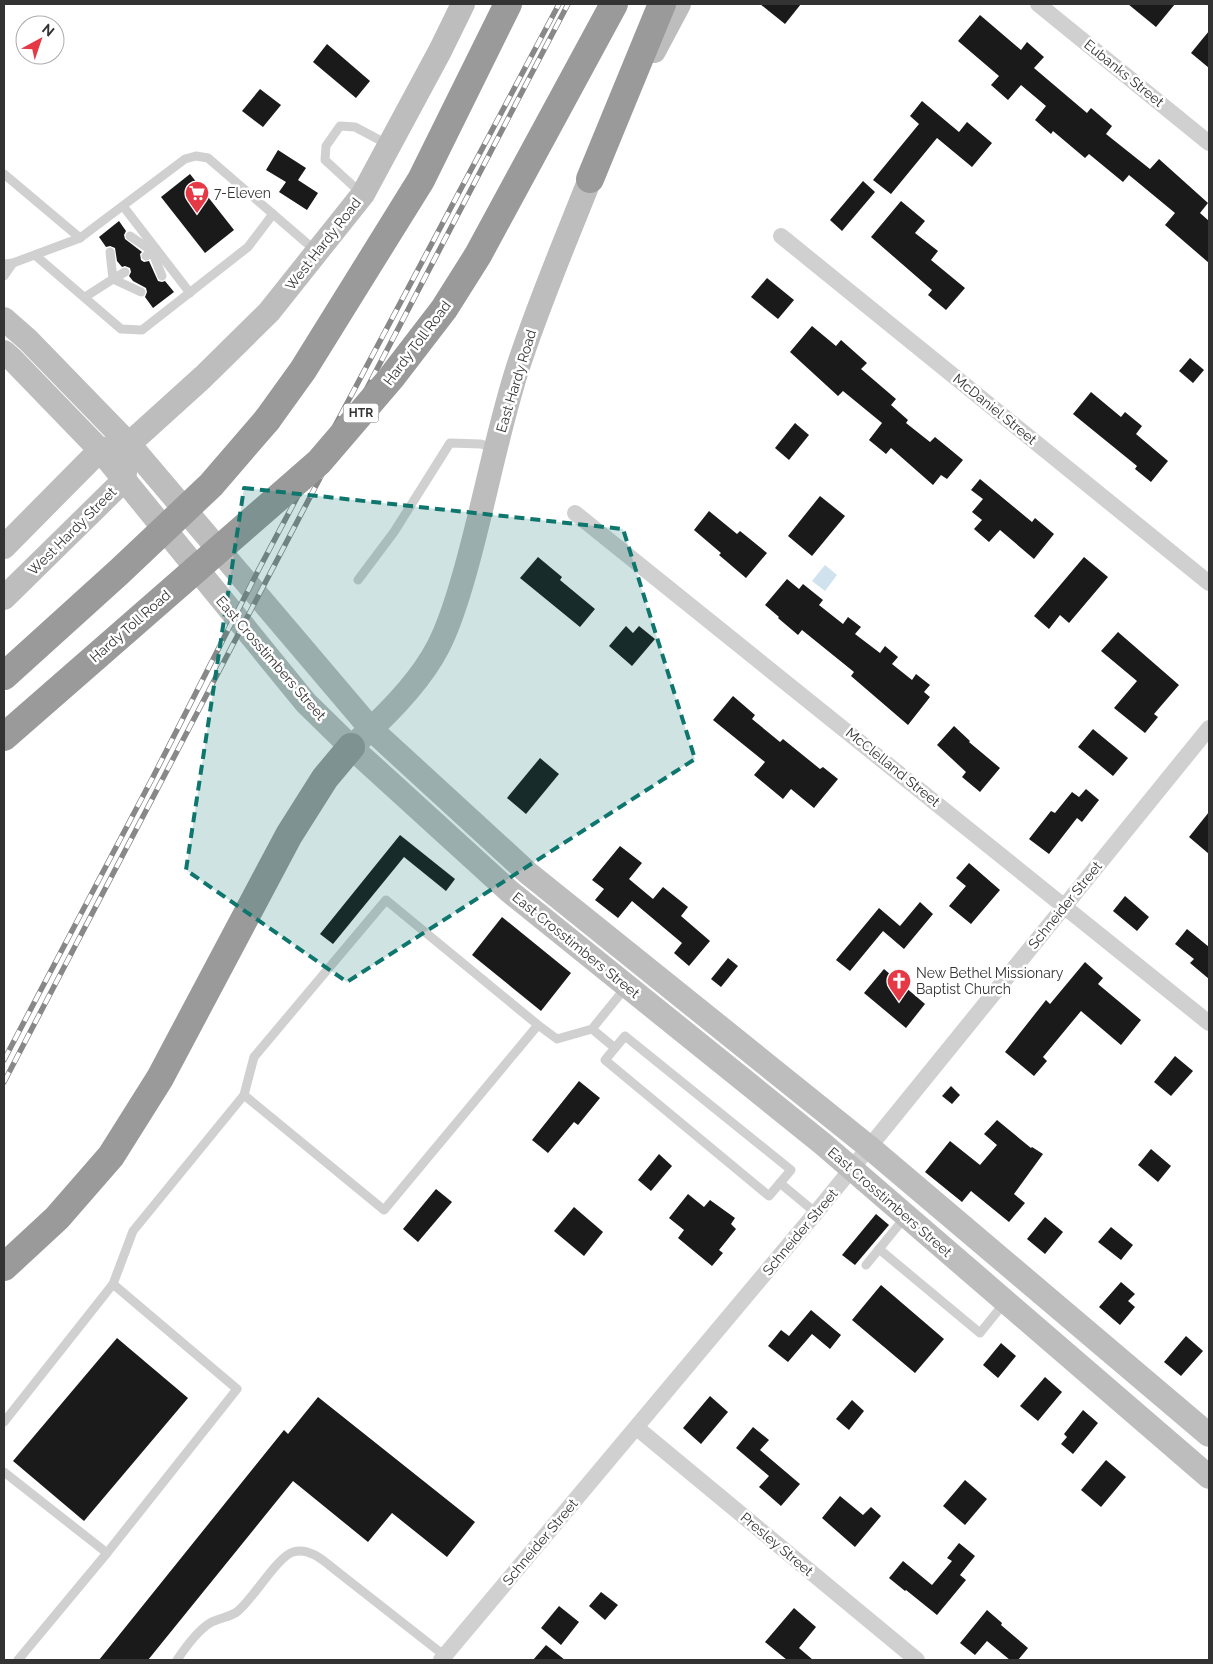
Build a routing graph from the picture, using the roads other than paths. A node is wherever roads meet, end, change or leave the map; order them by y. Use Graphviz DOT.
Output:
graph roads {
  1 [pos="463,4"];
  2 [pos="508,4"];
  3 [pos="614,4"];
  4 [pos="662,4"];
  5 [pos="679,4"];
  6 [pos="1038,4"];
  7 [pos="1209,143"];
  8 [pos="389,145"];
  9 [pos="4,174"];
  10 [pos="590,179"];
  11 [pos="362,194"];
  12 [pos="123,206"];
  13 [pos="273,214"];
  14 [pos="130,236"];
  15 [pos="781,236"];
  16 [pos="80,238"];
  17 [pos="110,252"];
  18 [pos="151,252"];
  19 [pos="317,252"];
  20 [pos="35,255"];
  21 [pos="8,264"];
  22 [pos="125,272"];
  23 [pos="4,276"];
  24 [pos="162,276"];
  25 [pos="113,279"];
  26 [pos="141,292"];
  27 [pos="190,293"];
  28 [pos="85,297"];
  29 [pos="4,319"];
  30 [pos="4,352"];
  31 [pos="128,444"];
  32 [pos="496,449"];
  33 [pos="100,450"];
  34 [pos="124,480"];
  35 [pos="575,513"];
  36 [pos="4,547"];
  37 [pos="358,580"];
  38 [pos="1209,583"];
  39 [pos="4,598"];
  40 [pos="4,676"];
  41 [pos="1209,728"];
  42 [pos="371,729"];
  43 [pos="4,737"];
  44 [pos="351,747"];
  45 [pos="528,873"];
  46 [pos="509,891"];
  47 [pos="1065,905"];
  48 [pos="641,965"];
  49 [pos="627,986"];
  50 [pos="1209,1023"];
  51 [pos="538,1026"];
  52 [pos="592,1029"];
  53 [pos="615,1048"];
  54 [pos="244,1095"];
  55 [pos="869,1147"];
  56 [pos="851,1169"];
  57 [pos="780,1183"];
  58 [pos="816,1213"];
  59 [pos="906,1216"];
  60 [pos="879,1249"];
  61 [pos="866,1264"];
  62 [pos="4,1267"];
  63 [pos="1022,1276"];
  64 [pos="113,1284"];
  65 [pos="1004,1300"];
  66 [pos="4,1422"];
  67 [pos="637,1428"];
  68 [pos="1209,1436"];
  69 [pos="4,1472"];
  70 [pos="1209,1477"];
  71 [pos="107,1553"];
  72 [pos="443,1658"];
  73 [pos="18,1660"];
  74 [pos="177,1660"];
  75 [pos="917,1660"];
  1 -- 8 [label="main road, West Hardy Road"];
  2 -- 40 [label="highway, bridge"];
  3 -- 43 [label="highway, Hardy Toll Road / HTR, bridge"];
  4 -- 10 [label="highway"];
  5 -- 10 [label="main road, East Hardy Road"];
  6 -- 7 [label="street, Eubanks Street"];
  8 -- 11 [label="main road, West Hardy Road"];
  8 -- 11 [label="lane"];
  9 -- 16 [label="lane"];
  10 -- 32 [label="main road, East Hardy Road"];
  11 -- 19 [label="main road, West Hardy Road"];
  12 -- 13 [label="lane"];
  12 -- 16 [label="lane"];
  12 -- 18 [label="lane"];
  13 -- 19 [label="lane"];
  13 -- 27 [label="lane"];
  14 -- 18 [label="lane"];
  15 -- 38 [label="street, McDaniel Street"];
  16 -- 20 [label="lane"];
  17 -- 25 [label="lane"];
  18 -- 24 [label="lane"];
  18 -- 27 [label="lane"];
  19 -- 31 [label="main road, West Hardy Road"];
  20 -- 21 [label="lane"];
  20 -- 28 [label="lane"];
  21 -- 23 [label="lane"];
  22 -- 25 [label="lane"];
  25 -- 26 [label="lane"];
  25 -- 28 [label="lane"];
  27 -- 28 [label="lane"];
  29 -- 31 [label="main road, East Crosstimbers Street"];
  30 -- 33 [label="main road, East Crosstimbers Street"];
  31 -- 33 [label="main road"];
  31 -- 34 [label="main road, West Hardy Street"];
  31 -- 42 [label="main road, East Crosstimbers Street"];
  32 -- 37 [label="lane"];
  32 -- 42 [label="main road, East Hardy Road"];
  33 -- 34 [label="main road, East Crosstimbers Street"];
  33 -- 36 [label="main road"];
  34 -- 39 [label="main road, West Hardy Street"];
  34 -- 44 [label="main road, East Crosstimbers Street"];
  35 -- 47 [label="street, McClelland Street"];
  41 -- 47 [label="street, Schneider Street"];
  42 -- 44 [label="main road, East Hardy Road"];
  42 -- 45 [label="main road, East Crosstimbers Street"];
  44 -- 46 [label="main road, East Crosstimbers Street"];
  44 -- 62 [label="highway"];
  45 -- 46 [label="main road"];
  45 -- 48 [label="main road, East Crosstimbers Street"];
  46 -- 49 [label="main road, East Crosstimbers Street"];
  47 -- 50 [label="street, McClelland Street"];
  47 -- 55 [label="street, Schneider Street"];
  48 -- 49 [label="main road"];
  48 -- 55 [label="main road, East Crosstimbers Street"];
  49 -- 52 [label="lane"];
  49 -- 56 [label="main road, East Crosstimbers Street"];
  51 -- 52 [label="lane"];
  51 -- 54 [label="lane"];
  51 -- 54 [label="lane"];
  52 -- 53 [label="lane"];
  53 -- 57 [label="lane"];
  53 -- 57 [label="lane"];
  54 -- 64 [label="lane"];
  55 -- 56 [label="street, Schneider Street"];
  55 -- 63 [label="main road, East Crosstimbers Street"];
  56 -- 58 [label="street, Schneider Street"];
  56 -- 59 [label="main road, East Crosstimbers Street"];
  57 -- 58 [label="lane"];
  58 -- 67 [label="street, Schneider Street"];
  59 -- 60 [label="lane"];
  59 -- 65 [label="main road, East Crosstimbers Street"];
  60 -- 61 [label="lane"];
  60 -- 65 [label="lane"];
  63 -- 65 [label="main road"];
  63 -- 68 [label="main road, East Crosstimbers Street"];
  64 -- 66 [label="lane"];
  64 -- 71 [label="lane"];
  65 -- 70 [label="main road, East Crosstimbers Street"];
  67 -- 72 [label="street, Schneider Street"];
  67 -- 75 [label="street, Presley Street"];
  69 -- 71 [label="lane"];
  71 -- 73 [label="lane"];
  72 -- 74 [label="lane"];
}
